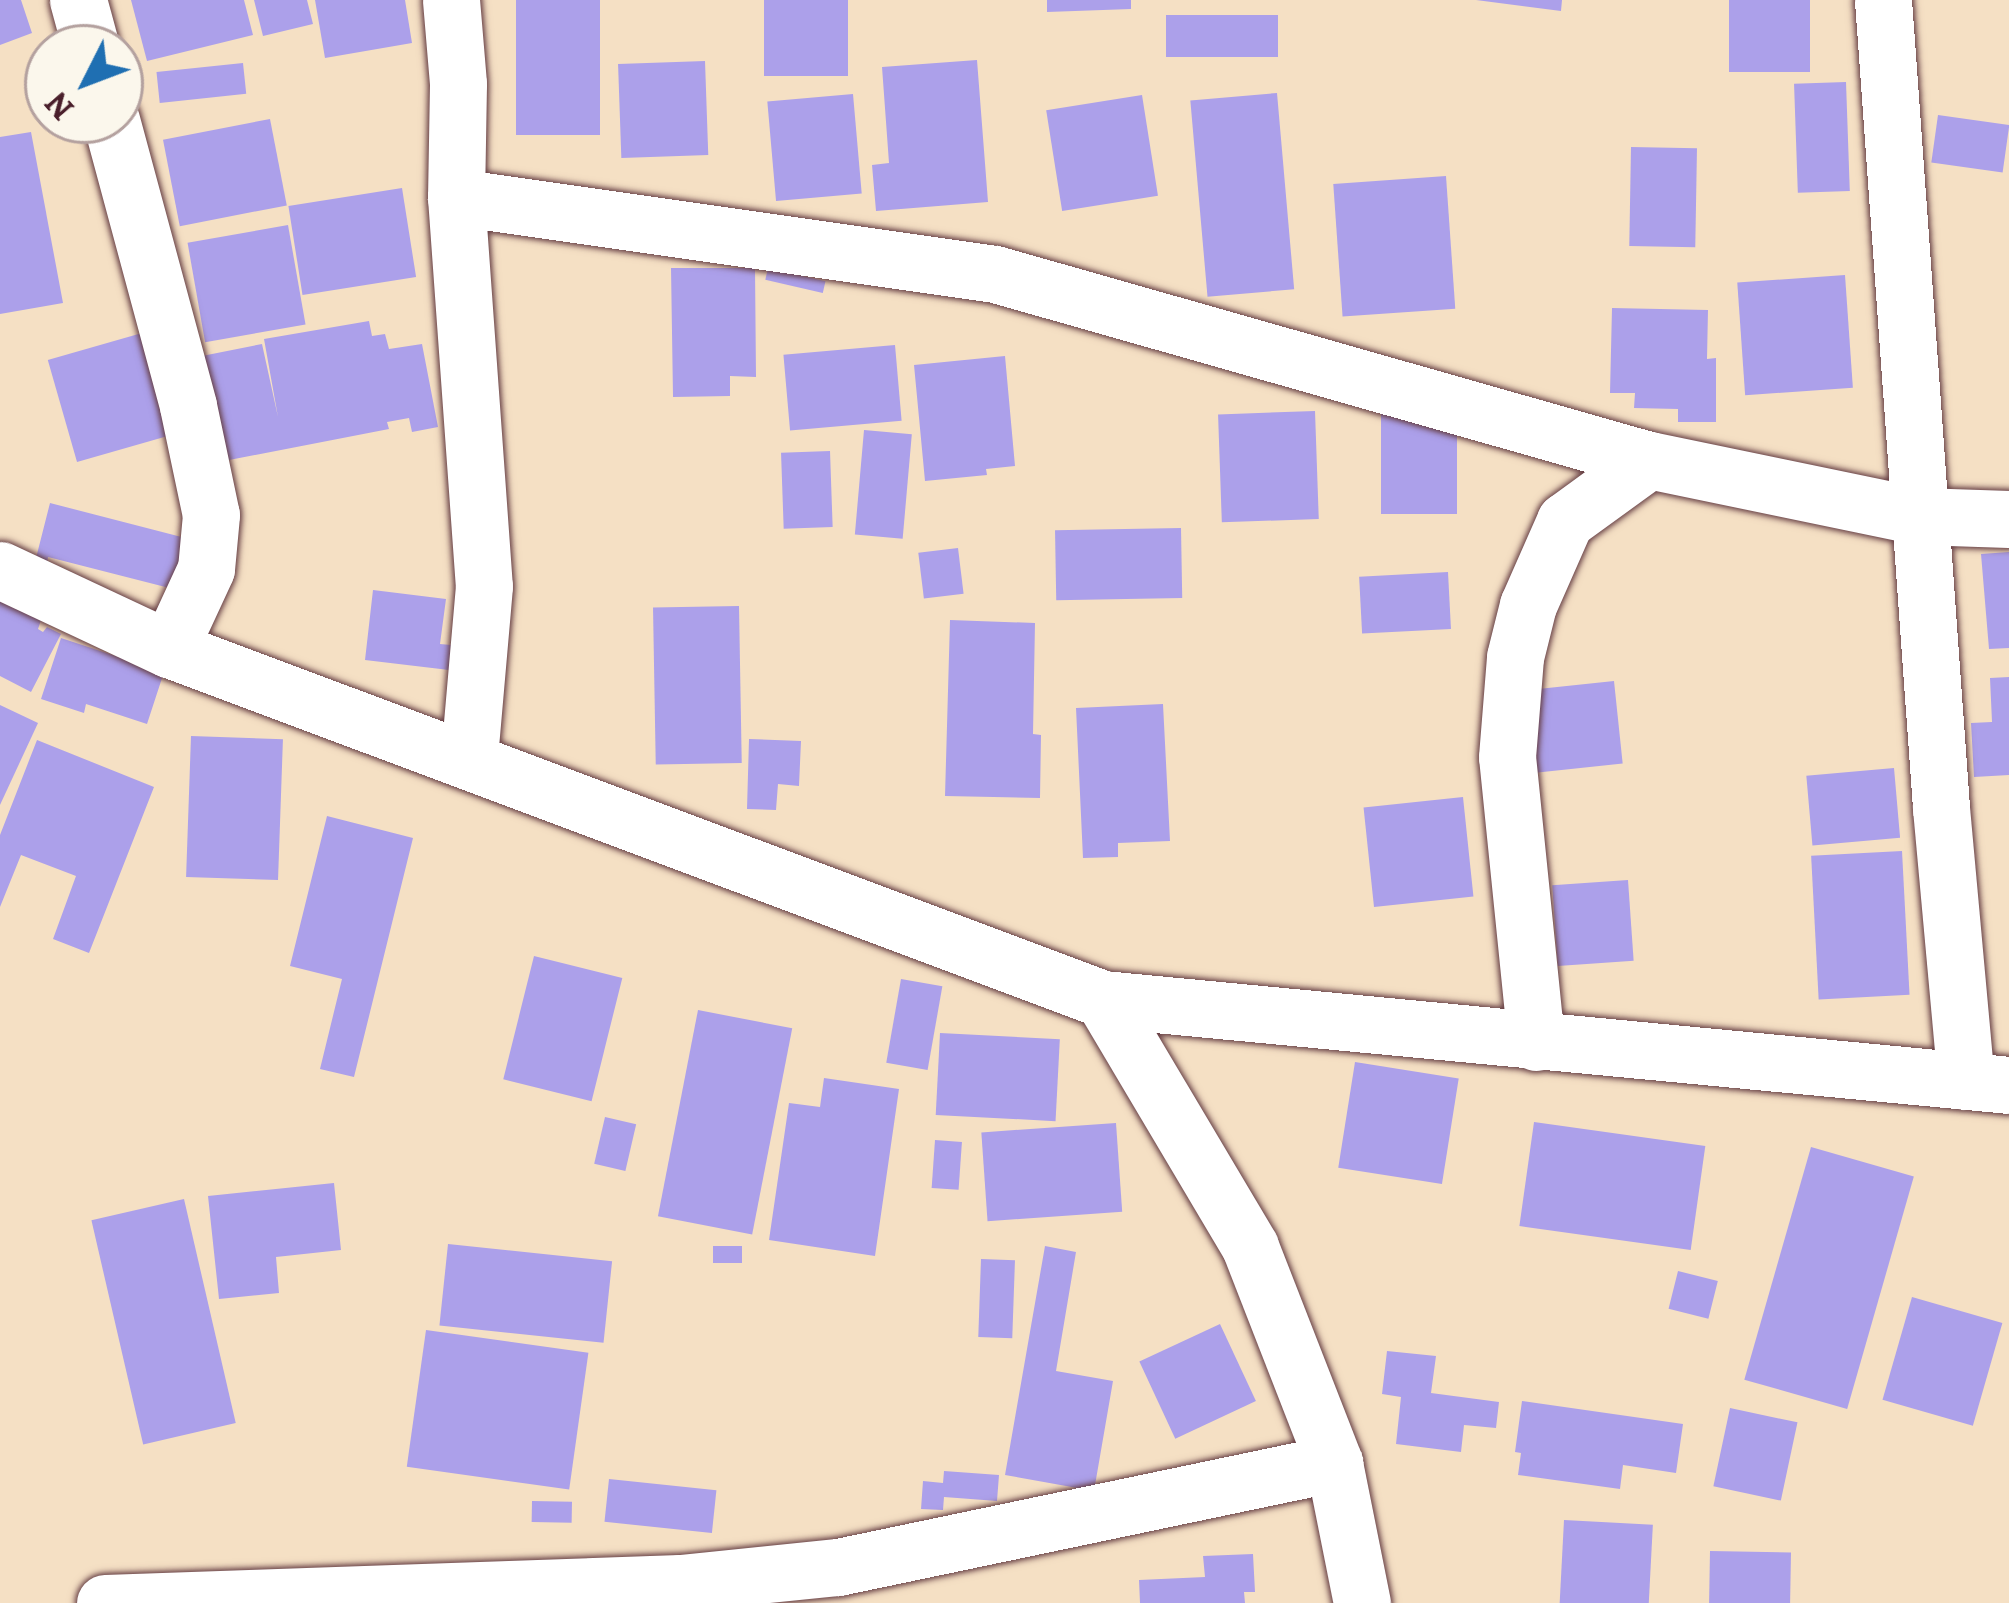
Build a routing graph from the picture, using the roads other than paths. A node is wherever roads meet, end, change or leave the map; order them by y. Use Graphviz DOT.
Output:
graph roads {
  1 [pos="451,0"];
  2 [pos="1882,0"];
  3 [pos="117,144"];
  4 [pos="456,197"];
  5 [pos="1649,460"];
  6 [pos="1918,516"];
  7 [pos="2009,519"];
  8 [pos="0,569"];
  9 [pos="169,649"];
  10 [pos="469,758"];
  11 [pos="1103,999"];
  12 [pos="1536,1042"];
  13 [pos="1988,1083"];
  14 [pos="1334,1463"];
  15 [pos="105,1603"];
  16 [pos="1362,1603"];
  1 -- 4 [label="street"];
  2 -- 6 [label="street"];
  3 -- 9 [label="street"];
  4 -- 5 [label="street"];
  4 -- 10 [label="street"];
  5 -- 6 [label="street"];
  5 -- 12 [label="street"];
  6 -- 7 [label="street"];
  6 -- 13 [label="street"];
  8 -- 9 [label="street"];
  9 -- 10 [label="street"];
  10 -- 11 [label="street"];
  11 -- 12 [label="street"];
  11 -- 14 [label="street"];
  12 -- 13 [label="street"];
  14 -- 15 [label="street"];
  14 -- 16 [label="street"];
}
